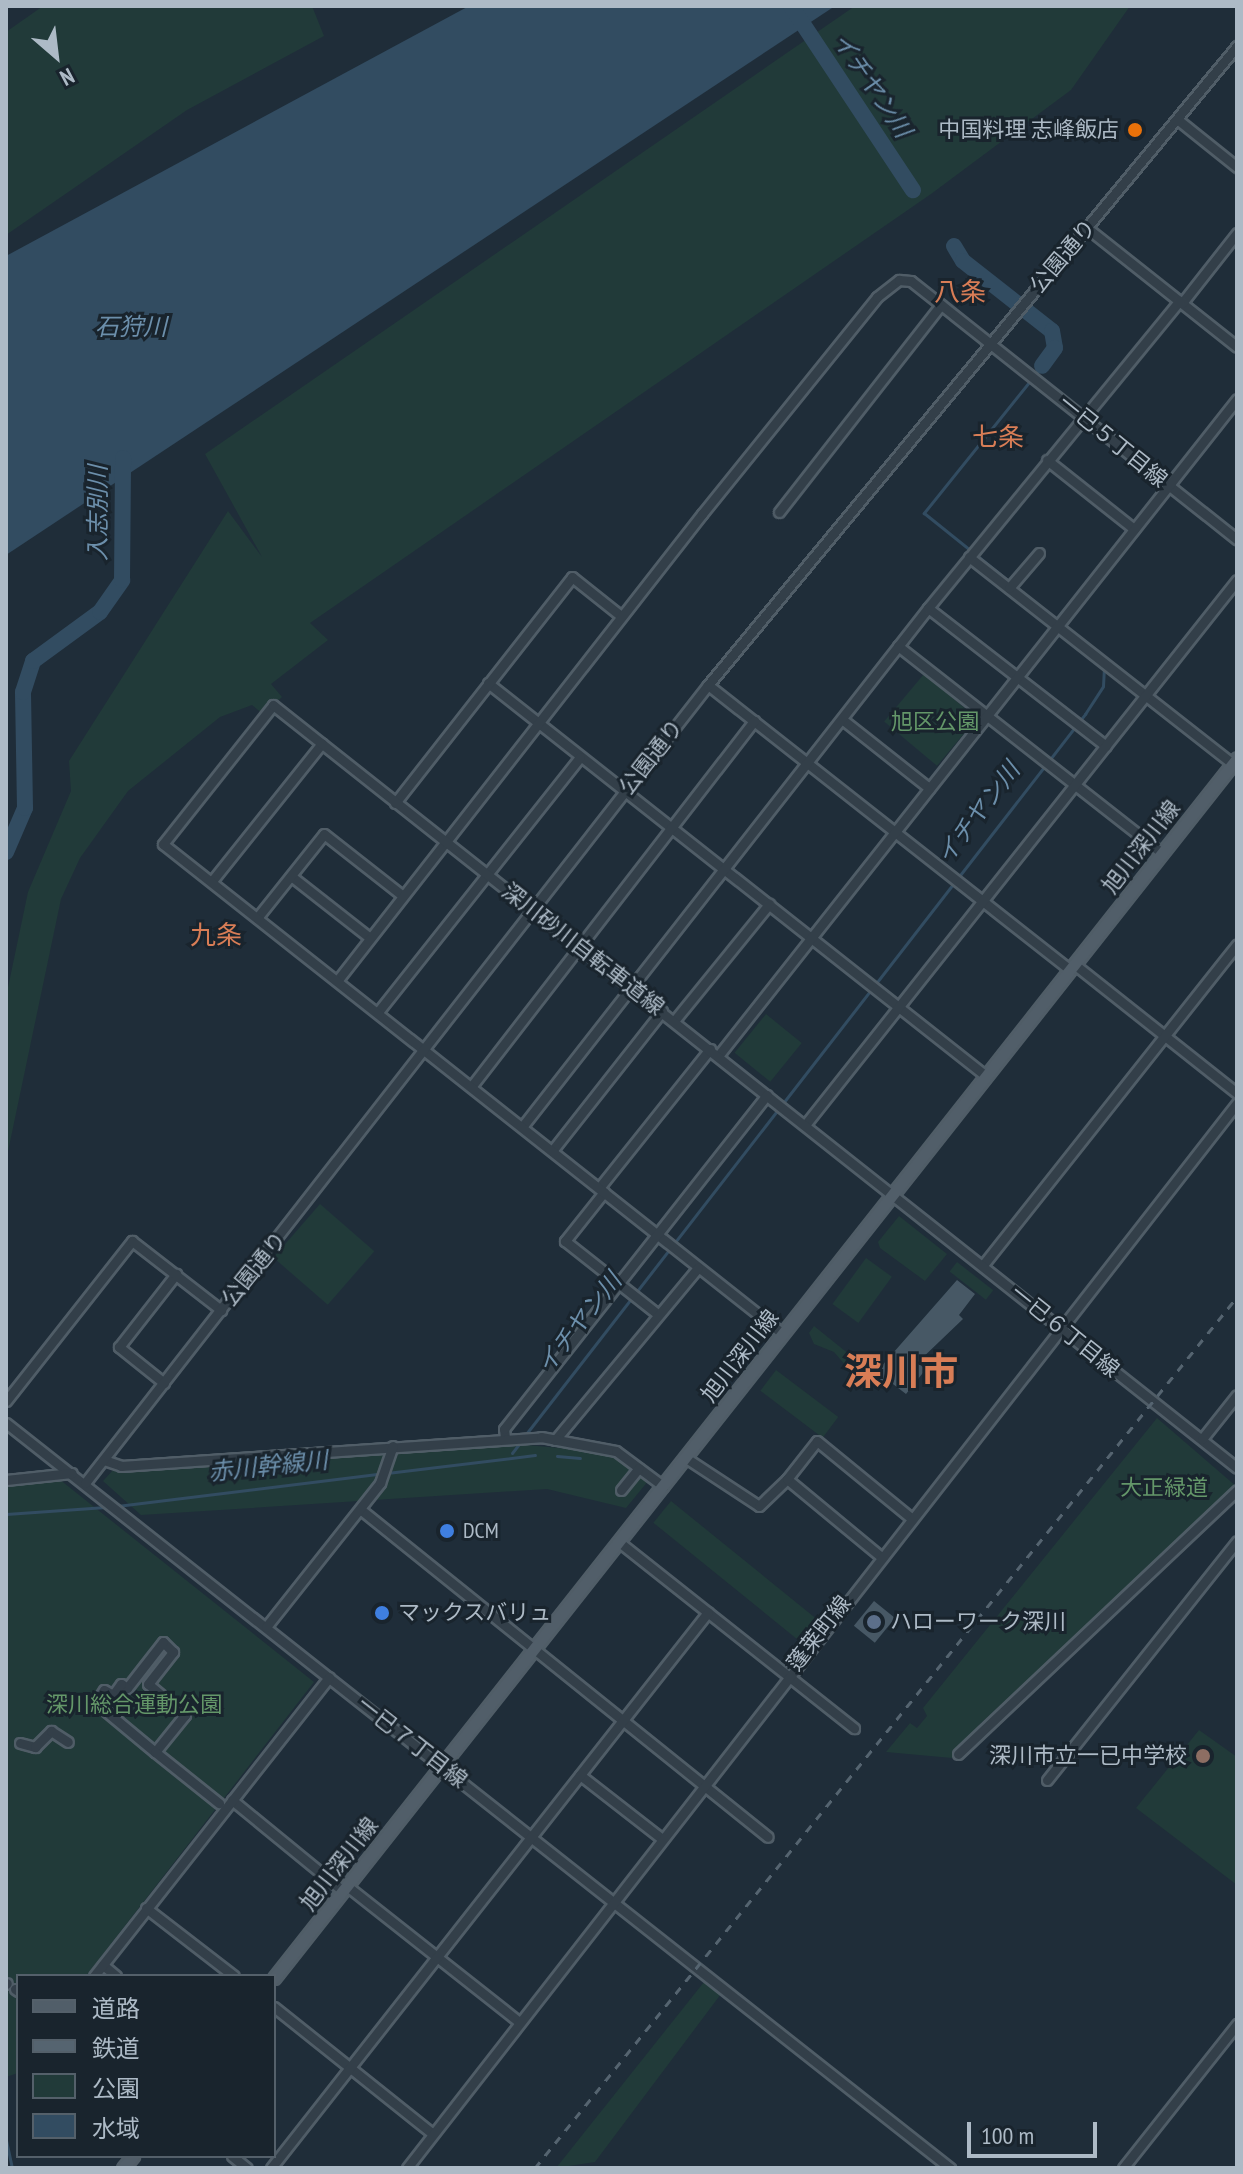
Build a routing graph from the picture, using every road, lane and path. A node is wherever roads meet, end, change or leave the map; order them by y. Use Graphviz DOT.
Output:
graph roads {
  1 [pos="1237,46"];
  2 [pos="1177,119"];
  3 [pos="1237,167"];
  4 [pos="1087,228"];
  5 [pos="1237,233"];
  6 [pos="1180,302"];
  7 [pos="941,305"];
  8 [pos="989,344"];
  9 [pos="1237,347"];
  10 [pos="1237,399"];
  11 [pos="1084,418"];
  12 [pos="1047,460"];
  13 [pos="1169,485"];
  14 [pos="779,512"];
  15 [pos="1134,529"];
  16 [pos="1237,539"];
  17 [pos="1039,553"];
  18 [pos="969,557"];
  19 [pos="1237,580"];
  20 [pos="1009,588"];
  21 [pos="928,608"];
  22 [pos="621,616"];
  23 [pos="1057,627"];
  24 [pos="898,646"];
  25 [pos="1017,677"];
  26 [pos="488,683"];
  27 [pos="708,685"];
  28 [pos="1146,695"];
  29 [pos="987,715"];
  30 [pos="843,720"];
  31 [pos="754,721"];
  32 [pos="538,722"];
  33 [pos="322,743"];
  34 [pos="1106,746"];
  35 [pos="580,757"];
  36 [pos="1235,761"];
  37 [pos="808,763"];
  38 [pos="1074,785"];
  39 [pos="929,788"];
  40 [pos="624,791"];
  41 [pos="395,803"];
  42 [pos="671,827"];
  43 [pos="895,832"];
  44 [pos="445,841"];
  45 [pos="1162,853"];
  46 [pos="725,868"];
  47 [pos="487,874"];
  48 [pos="291,876"];
  49 [pos="212,881"];
  50 [pos="403,896"];
  51 [pos="982,902"];
  52 [pos="769,904"];
  53 [pos="532,910"];
  54 [pos="257,918"];
  55 [pos="370,938"];
  56 [pos="812,938"];
  57 [pos="1237,945"];
  58 [pos="579,946"];
  59 [pos="1072,967"];
  60 [pos="337,981"];
  61 [pos="632,988"];
  62 [pos="898,1007"];
  63 [pos="662,1011"];
  64 [pos="378,1012"];
  65 [pos="674,1021"];
  66 [pos="1164,1036"];
  67 [pos="426,1051"];
  68 [pos="714,1053"];
  69 [pos="986,1076"];
  70 [pos="471,1087"];
  71 [pos="1237,1093"];
  72 [pos="767,1095"];
  73 [pos="1237,1103"];
  74 [pos="805,1125"];
  75 [pos="522,1127"];
  76 [pos="552,1151"];
  77 [pos="601,1190"];
  78 [pos="892,1194"];
  79 [pos="656,1236"];
  80 [pos="983,1265"];
  81 [pos="698,1268"];
  82 [pos="176,1274"];
  83 [pos="620,1284"];
  84 [pos="221,1310"];
  85 [pos="655,1312"];
  86 [pos="1061,1327"];
  87 [pos="783,1334"];
  88 [pos="164,1383"];
  89 [pos="1237,1395"];
  90 [pos="6,1401"];
  91 [pos="6,1423"];
  92 [pos="505,1438"];
  93 [pos="1202,1439"];
  94 [pos="555,1440"];
  95 [pos="393,1446"];
  96 [pos="686,1458"];
  97 [pos="104,1460"];
  98 [pos="639,1468"];
  99 [pos="1237,1468"];
  100 [pos="72,1473"];
  101 [pos="787,1479"];
  102 [pos="6,1480"];
  103 [pos="85,1483"];
  104 [pos="663,1486"];
  105 [pos="621,1490"];
  106 [pos="1237,1490"];
  107 [pos="360,1509"];
  108 [pos="910,1517"];
  109 [pos="1237,1541"];
  110 [pos="619,1542"];
  111 [pos="880,1556"];
  112 [pos="708,1612"];
  113 [pos="266,1627"];
  114 [pos="535,1646"];
  115 [pos="786,1676"];
  116 [pos="329,1677"];
  117 [pos="624,1718"];
  118 [pos="854,1728"];
  119 [pos="68,1742"];
  120 [pos="20,1743"];
  121 [pos="155,1752"];
  122 [pos="958,1754"];
  123 [pos="442,1766"];
  124 [pos="580,1775"];
  125 [pos="1047,1780"];
  126 [pos="703,1782"];
  127 [pos="232,1800"];
  128 [pos="219,1803"];
  129 [pos="531,1837"];
  130 [pos="768,1837"];
  131 [pos="661,1838"];
  132 [pos="345,1889"];
  133 [pos="613,1902"];
  134 [pos="146,1908"];
  135 [pos="437,1957"];
  136 [pos="103,1965"];
  137 [pos="96,1974"];
  138 [pos="114,1974"];
  139 [pos="231,1974"];
  140 [pos="276,1975"];
  141 [pos="276,2009"];
  142 [pos="519,2022"];
  143 [pos="1237,2024"];
  144 [pos="350,2067"];
  145 [pos="433,2134"];
  146 [pos="271,2168"];
  147 [pos="407,2168"];
  148 [pos="950,2168"];
  149 [pos="1123,2168"];
  1 -- 2 [label="street, 公園通り"];
  2 -- 3 [label="street"];
  2 -- 4 [label="street, 公園通り"];
  4 -- 6 [label="street"];
  4 -- 8 [label="street, 公園通り"];
  5 -- 6 [label="street"];
  6 -- 9 [label="street"];
  6 -- 11 [label="street"];
  7 -- 8 [label="street, 一已５丁目線"];
  7 -- 14 [label="street"];
  7 -- 22 [label="street, 一已５丁目線"];
  8 -- 11 [label="street, 一已５丁目線"];
  8 -- 27 [label="street, 公園通り"];
  10 -- 13 [label="street"];
  11 -- 12 [label="street"];
  11 -- 13 [label="street, 一已５丁目線"];
  12 -- 15 [label="street"];
  12 -- 18 [label="street"];
  13 -- 15 [label="street"];
  13 -- 16 [label="street, 一已５丁目線"];
  15 -- 23 [label="street"];
  17 -- 20 [label="street"];
  18 -- 20 [label="street"];
  18 -- 21 [label="street"];
  19 -- 28 [label="street"];
  20 -- 23 [label="street"];
  21 -- 24 [label="street"];
  21 -- 25 [label="street"];
  22 -- 26 [label="street"];
  22 -- 32 [label="street"];
  23 -- 25 [label="street"];
  23 -- 28 [label="street"];
  24 -- 29 [label="street"];
  24 -- 30 [label="street"];
  25 -- 29 [label="street"];
  25 -- 34 [label="street"];
  26 -- 32 [label="street"];
  26 -- 41 [label="street"];
  27 -- 31 [label="street"];
  27 -- 40 [label="street, 公園通り"];
  28 -- 34 [label="street"];
  28 -- 36 [label="street"];
  29 -- 38 [label="street"];
  29 -- 39 [label="street"];
  30 -- 37 [label="street"];
  30 -- 39 [label="street"];
  31 -- 37 [label="street"];
  31 -- 42 [label="street"];
  32 -- 35 [label="street"];
  32 -- 44 [label="street"];
  33 -- 41 [label="street, 深川砂川自転車道線"];
  33 -- 49 [label="street"];
  33 -- 49 [label="street, 深川砂川自転車道線"];
  34 -- 38 [label="street"];
  35 -- 40 [label="street"];
  35 -- 47 [label="street"];
  36 -- 45 [label="main road, 旭川深川線"];
  37 -- 43 [label="street"];
  37 -- 46 [label="street"];
  38 -- 45 [label="street"];
  38 -- 51 [label="street"];
  39 -- 43 [label="street"];
  40 -- 42 [label="street"];
  40 -- 53 [label="street, 公園通り"];
  41 -- 44 [label="street, 深川砂川自転車道線"];
  42 -- 46 [label="street"];
  42 -- 58 [label="street"];
  43 -- 51 [label="street"];
  43 -- 56 [label="street"];
  44 -- 47 [label="street, 深川砂川自転車道線"];
  44 -- 50 [label="street"];
  45 -- 59 [label="main road, 旭川深川線"];
  46 -- 52 [label="street"];
  46 -- 61 [label="street"];
  47 -- 53 [label="street, 深川砂川自転車道線"];
  47 -- 64 [label="street"];
  48 -- 50 [label="street"];
  48 -- 54 [label="street"];
  48 -- 55 [label="street"];
  49 -- 54 [label="street"];
  50 -- 55 [label="street"];
  51 -- 59 [label="street"];
  51 -- 62 [label="street"];
  52 -- 56 [label="street"];
  52 -- 65 [label="street"];
  53 -- 58 [label="street, 深川砂川自転車道線"];
  53 -- 67 [label="street, 公園通り"];
  54 -- 60 [label="street"];
  55 -- 60 [label="street"];
  56 -- 62 [label="street"];
  56 -- 68 [label="street"];
  57 -- 66 [label="street"];
  58 -- 61 [label="street, 深川砂川自転車道線"];
  58 -- 70 [label="street"];
  59 -- 66 [label="street"];
  59 -- 69 [label="main road, 旭川深川線"];
  60 -- 64 [label="street"];
  61 -- 63 [label="street, 深川砂川自転車道線"];
  61 -- 75 [label="street"];
  62 -- 69 [label="street"];
  62 -- 74 [label="street"];
  63 -- 65 [label="street, 深川砂川自転車道線"];
  63 -- 76 [label="street"];
  64 -- 67 [label="street"];
  65 -- 68 [label="street, 深川砂川自転車道線"];
  66 -- 71 [label="street"];
  66 -- 80 [label="street"];
  67 -- 70 [label="street"];
  67 -- 84 [label="street, 公園通り"];
  68 -- 72 [label="street, 深川砂川自転車道線"];
  68 -- 77 [label="street"];
  69 -- 78 [label="main road, 旭川深川線"];
  70 -- 75 [label="street"];
  72 -- 74 [label="street, 深川砂川自転車道線"];
  72 -- 79 [label="street"];
  73 -- 86 [label="street, 蓬莱町線"];
  74 -- 78 [label="street, 深川砂川自転車道線"];
  75 -- 76 [label="street"];
  76 -- 77 [label="street"];
  77 -- 79 [label="street"];
  77 -- 83 [label="street"];
  78 -- 80 [label="street, 一已６丁目線"];
  78 -- 87 [label="main road, 旭川深川線"];
  79 -- 81 [label="street"];
  79 -- 83 [label="street"];
  80 -- 86 [label="street, 一已６丁目線"];
  81 -- 85 [label="street"];
  81 -- 87 [label="street"];
  82 -- 84 [label="street"];
  82 -- 88 [label="street"];
  82 -- 90 [label="street"];
  83 -- 85 [label="street"];
  83 -- 92 [label="street"];
  84 -- 88 [label="street, 公園通り"];
  85 -- 94 [label="street"];
  86 -- 93 [label="street, 一已６丁目線"];
  86 -- 108 [label="street, 蓬莱町線"];
  87 -- 96 [label="main road, 旭川深川線"];
  88 -- 97 [label="street, 公園通り"];
  89 -- 93 [label="street"];
  91 -- 100 [label="street, 一已７丁目線"];
  92 -- 94 [label="street"];
  92 -- 95 [label="street"];
  93 -- 99 [label="street, 一已６丁目線"];
  94 -- 98 [label="street"];
  95 -- 97 [label="street"];
  95 -- 107 [label="street"];
  96 -- 101 [label="street"];
  96 -- 104 [label="main road, 旭川深川線"];
  97 -- 103 [label="street, 公園通り"];
  98 -- 104 [label="street"];
  98 -- 105 [label="street"];
  100 -- 102 [label="street"];
  100 -- 103 [label="street, 一已７丁目線"];
  101 -- 108 [label="street"];
  101 -- 111 [label="street"];
  103 -- 113 [label="street, 一已７丁目線"];
  104 -- 110 [label="main road, 旭川深川線"];
  106 -- 122 [label="street"];
  107 -- 113 [label="street"];
  107 -- 114 [label="street"];
  108 -- 111 [label="street, 蓬莱町線"];
  109 -- 125 [label="street"];
  110 -- 112 [label="street"];
  110 -- 114 [label="main road, 旭川深川線"];
  111 -- 115 [label="street, 蓬莱町線"];
  112 -- 115 [label="street"];
  112 -- 117 [label="street"];
  113 -- 116 [label="street, 一已７丁目線"];
  114 -- 117 [label="street"];
  114 -- 123 [label="main road, 旭川深川線"];
  115 -- 118 [label="street"];
  115 -- 126 [label="street, 蓬莱町線"];
  116 -- 123 [label="street, 一已７丁目線"];
  116 -- 127 [label="street"];
  117 -- 124 [label="street"];
  117 -- 126 [label="street"];
  119 -- 120 [label="street"];
  121 -- 121 [label="street"];
  121 -- 128 [label="street"];
  123 -- 129 [label="street, 一已７丁目線"];
  123 -- 132 [label="main road, 旭川深川線"];
  124 -- 129 [label="street"];
  124 -- 131 [label="street"];
  126 -- 130 [label="street"];
  126 -- 131 [label="street, 蓬莱町線"];
  127 -- 132 [label="street"];
  127 -- 134 [label="street"];
  129 -- 133 [label="street, 一已７丁目線"];
  129 -- 135 [label="street"];
  131 -- 133 [label="street, 蓬莱町線"];
  132 -- 135 [label="street"];
  132 -- 140 [label="main road, 旭川深川線"];
  133 -- 142 [label="street, 蓬莱町線"];
  133 -- 148 [label="street, 一已７丁目線"];
  134 -- 136 [label="street"];
  134 -- 139 [label="street"];
  135 -- 142 [label="street"];
  135 -- 144 [label="street"];
  136 -- 137 [label="street"];
  136 -- 138 [label="street"];
  141 -- 144 [label="street"];
  142 -- 145 [label="street, 蓬莱町線"];
  143 -- 149 [label="street"];
  144 -- 145 [label="street"];
  144 -- 146 [label="street"];
  145 -- 147 [label="street, 蓬莱町線"];
}
